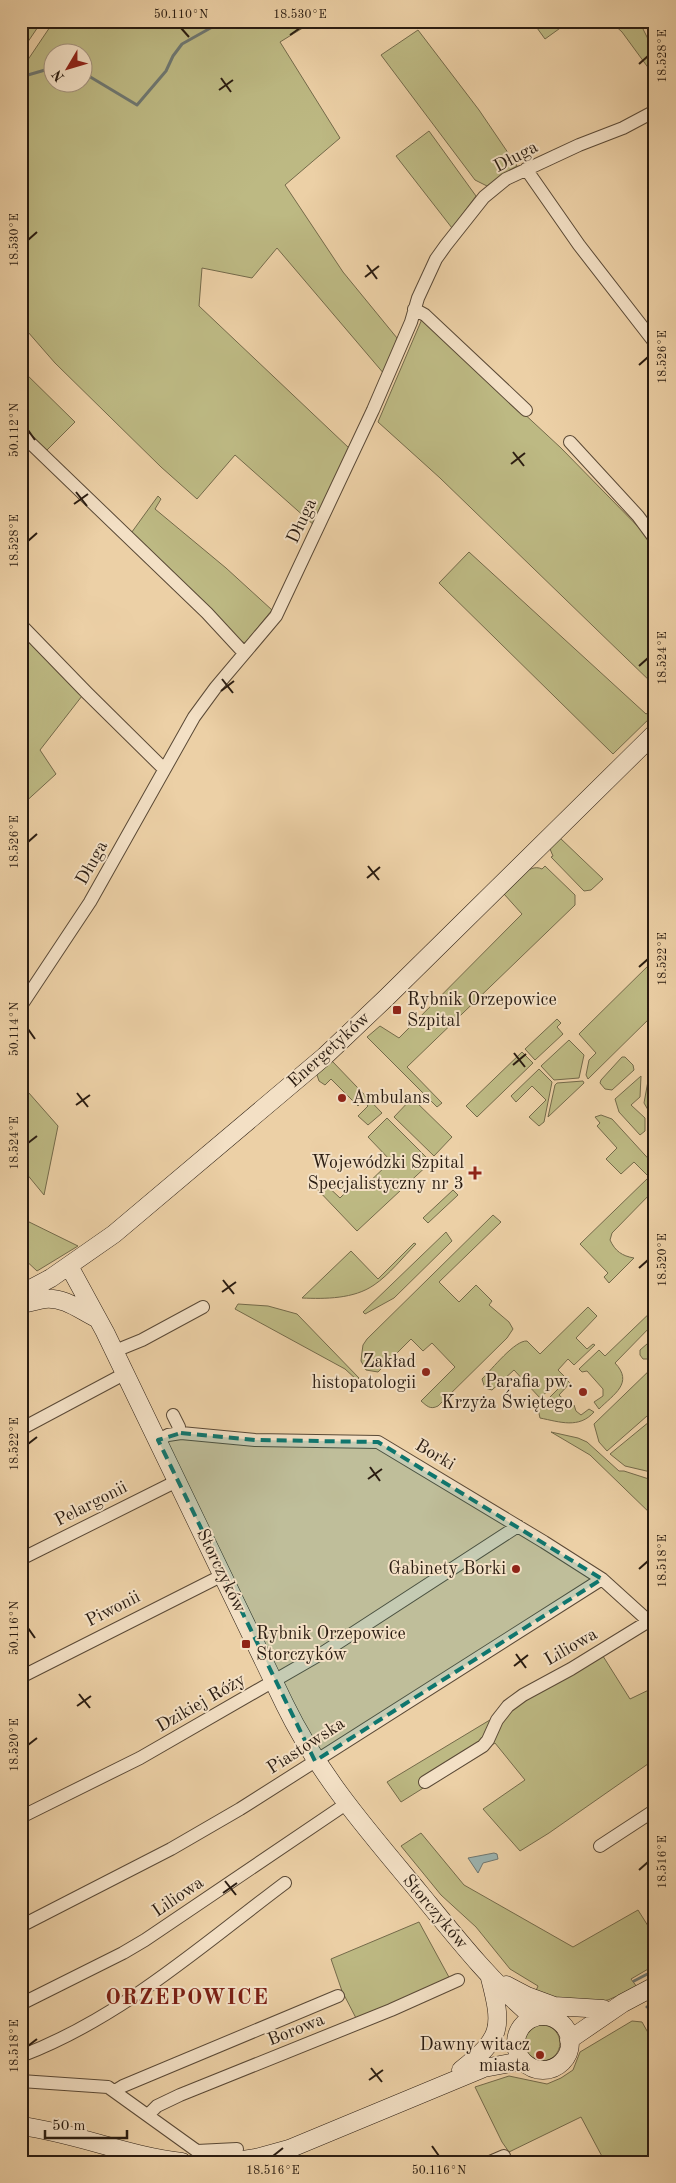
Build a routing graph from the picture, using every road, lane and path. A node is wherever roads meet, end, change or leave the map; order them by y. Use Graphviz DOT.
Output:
graph roads {
  1 [pos="655,111"];
  2 [pos="526,169"];
  3 [pos="414,309"];
  4 [pos="655,343"];
  5 [pos="526,410"];
  6 [pos="21,434"];
  7 [pos="570,442"];
  8 [pos="655,538"];
  9 [pos="21,625"];
  10 [pos="244,653"];
  11 [pos="655,733"];
  12 [pos="164,769"];
  13 [pos="21,1006"];
  14 [pos="69,1266"];
  15 [pos="21,1294"];
  16 [pos="21,1304"];
  17 [pos="203,1307"];
  18 [pos="98,1319"];
  19 [pos="115,1351"];
  20 [pos="126,1373"];
  21 [pos="173,1414"];
  22 [pos="21,1429"];
  23 [pos="177,1433"];
  24 [pos="158,1440"];
  25 [pos="177,1481"];
  26 [pos="518,1526"];
  27 [pos="21,1558"];
  28 [pos="222,1575"];
  29 [pos="602,1580"];
  30 [pos="652,1624"];
  31 [pos="21,1677"];
  32 [pos="273,1681"];
  33 [pos="315,1761"];
  34 [pos="425,1782"];
  35 [pos="346,1804"];
  36 [pos="655,1810"];
  37 [pos="21,1817"];
  38 [pos="600,1846"];
  39 [pos="285,1883"];
  40 [pos="21,1926"];
  41 [pos="490,1978"];
  42 [pos="458,1980"];
  43 [pos="655,1986"];
  44 [pos="338,1996"];
  45 [pos="623,2003"];
  46 [pos="21,2004"];
  47 [pos="603,2009"];
  48 [pos="561,2024"];
  49 [pos="523,2030"];
  50 [pos="569,2040"];
  51 [pos="21,2056"];
  52 [pos="522,2061"];
  53 [pos="484,2068"];
  54 [pos="21,2082"];
  55 [pos="439,2088"];
  56 [pos="115,2091"];
  57 [pos="148,2115"];
  58 [pos="21,2126"];
  59 [pos="233,2155"];
  60 [pos="291,2156"];
  61 [pos="504,2156"];
  62 [pos="182,2162"];
  63 [pos="490,2162"];
  1 -- 2 [label="street, Długa"];
  2 -- 3 [label="street, Długa"];
  2 -- 4 [label="street"];
  3 -- 5 [label="street"];
  3 -- 10 [label="street, Długa"];
  6 -- 10 [label="street"];
  7 -- 8 [label="street"];
  9 -- 12 [label="street"];
  10 -- 12 [label="street, Długa"];
  11 -- 14 [label="street, Energetyków"];
  12 -- 13 [label="street, Długa"];
  14 -- 15 [label="street, Energetyków"];
  14 -- 18 [label="street, Storczyków"];
  16 -- 18 [label="street"];
  17 -- 19 [label="street"];
  18 -- 19 [label="street, Storczyków"];
  19 -- 20 [label="street, Storczyków"];
  20 -- 22 [label="street"];
  20 -- 24 [label="street, Storczyków"];
  21 -- 23 [label="street"];
  23 -- 24 [label="street, Borki"];
  23 -- 26 [label="street, Borki"];
  24 -- 25 [label="street, Storczyków"];
  25 -- 27 [label="street, Pelargonii"];
  25 -- 28 [label="street, Storczyków"];
  26 -- 29 [label="street, Borki"];
  26 -- 32 [label="street, Dzikiej Róży"];
  28 -- 31 [label="street, Piwonii"];
  28 -- 32 [label="street, Storczyków"];
  29 -- 30 [label="street, Borki"];
  29 -- 33 [label="street, Piastowska"];
  30 -- 34 [label="street, Liliowa"];
  32 -- 33 [label="street, Storczyków"];
  32 -- 37 [label="street, Dzikiej Róży"];
  33 -- 35 [label="street, Storczyków"];
  33 -- 40 [label="street, Piastowska"];
  35 -- 41 [label="street, Storczyków"];
  35 -- 46 [label="street, Liliowa"];
  36 -- 38 [label="street"];
  39 -- 51 [label="street"];
  41 -- 47 [label="street"];
  41 -- 49 [label="street, Storczyków"];
  41 -- 55 [label="street"];
  42 -- 57 [label="street, Borowa"];
  43 -- 45 [label="street"];
  44 -- 56 [label="street, Borowa"];
  45 -- 47 [label="street"];
  45 -- 50 [label="street"];
  47 -- 48 [label="street"];
  48 -- 49 [label="street"];
  48 -- 50 [label="street"];
  49 -- 52 [label="street"];
  49 -- 53 [label="street"];
  50 -- 52 [label="street"];
  52 -- 53 [label="street"];
  53 -- 55 [label="street"];
  54 -- 56 [label="street"];
  55 -- 60 [label="street"];
  56 -- 57 [label="street"];
  57 -- 59 [label="street"];
  58 -- 62 [label="street"];
  59 -- 60 [label="street"];
  61 -- 63 [label="street"];
}
